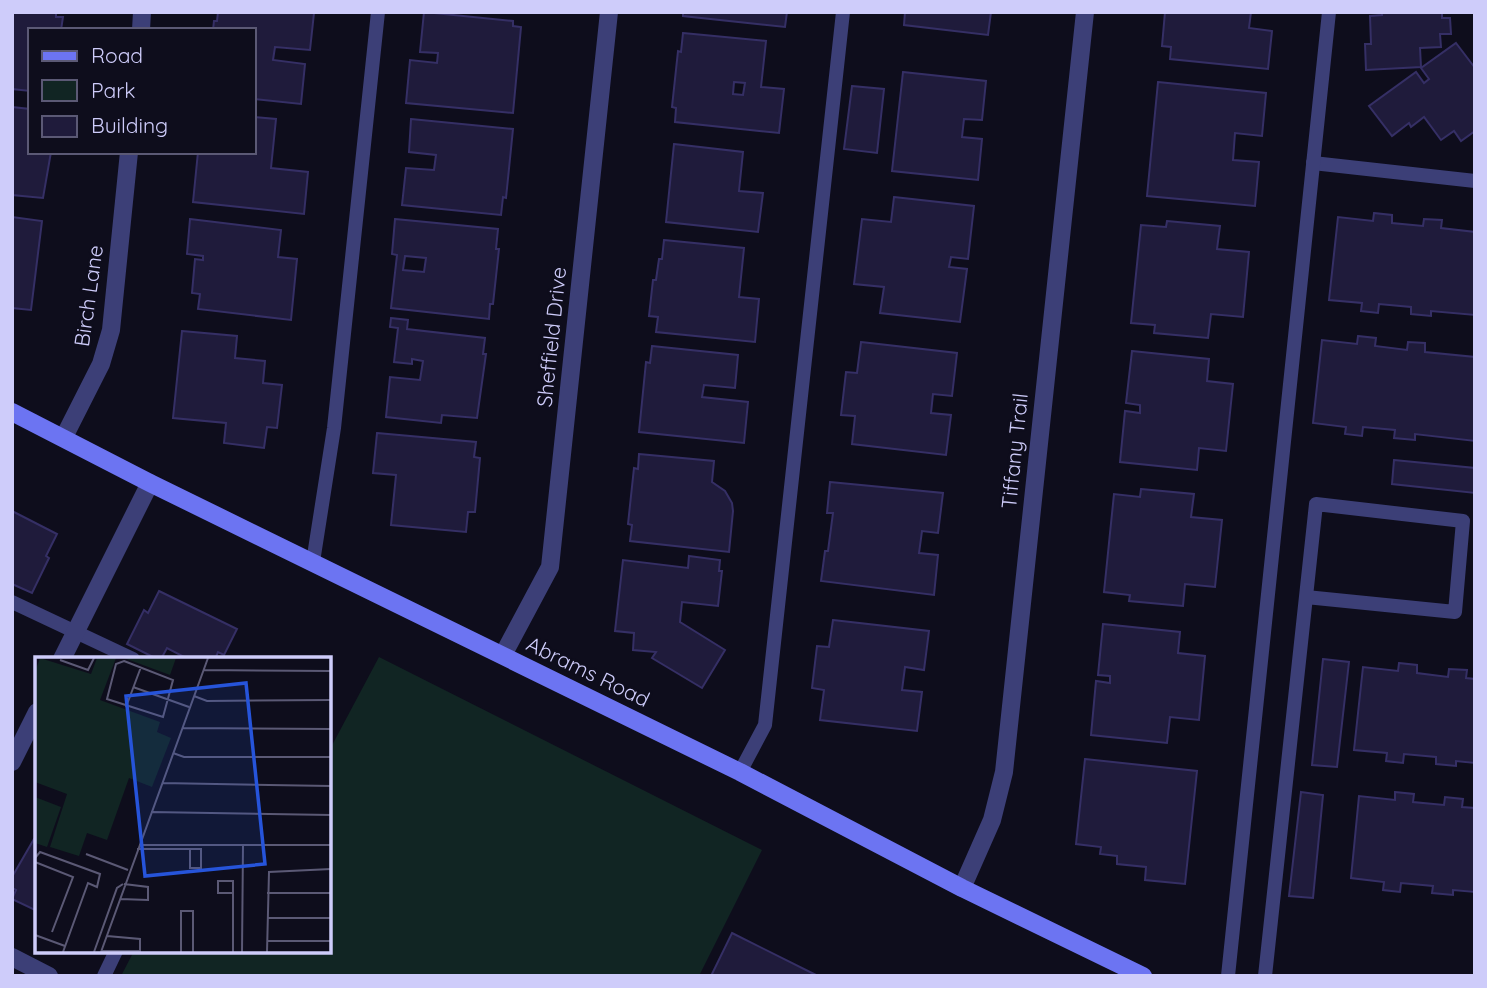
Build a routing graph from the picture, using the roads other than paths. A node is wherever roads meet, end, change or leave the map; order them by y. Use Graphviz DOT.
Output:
graph roads {
  1 [pos="377,12"];
  2 [pos="609,12"];
  3 [pos="844,12"];
  4 [pos="1085,12"];
  5 [pos="1329,12"];
  6 [pos="129,154"];
  7 [pos="1313,163"];
  8 [pos="1475,181"];
  9 [pos="12,412"];
  10 [pos="64,437"];
  11 [pos="149,483"];
  12 [pos="313,562"];
  13 [pos="1306,597"];
  14 [pos="12,602"];
  15 [pos="76,631"];
  16 [pos="503,655"];
  17 [pos="63,657"];
  18 [pos="129,657"];
  19 [pos="35,716"];
  20 [pos="12,762"];
  21 [pos="740,772"];
  22 [pos="962,888"];
  23 [pos="115,953"];
  24 [pos="12,957"];
  25 [pos="49,976"];
  26 [pos="104,976"];
  27 [pos="1143,976"];
  28 [pos="1228,976"];
  29 [pos="1265,976"];
  1 -- 12 [label="lane"];
  2 -- 16 [label="street, Sheffield Drive"];
  3 -- 21 [label="lane"];
  4 -- 22 [label="street, Tiffany Trail"];
  5 -- 7 [label="lane"];
  6 -- 10 [label="street, Birch Lane"];
  7 -- 8 [label="lane"];
  7 -- 28 [label="lane"];
  9 -- 10 [label="main road, Abrams Road"];
  10 -- 11 [label="main road, Abrams Road"];
  11 -- 12 [label="main road, Abrams Road"];
  11 -- 15 [label="street"];
  12 -- 16 [label="main road, Abrams Road"];
  13 -- 13 [label="lane"];
  13 -- 29 [label="lane"];
  14 -- 15 [label="lane"];
  15 -- 17 [label="street"];
  15 -- 18 [label="lane"];
  16 -- 21 [label="main road, Abrams Road"];
  19 -- 20 [label="street"];
  21 -- 22 [label="main road, Abrams Road"];
  22 -- 27 [label="main road, Abrams Road"];
  23 -- 26 [label="lane"];
  24 -- 25 [label="street"];
}
